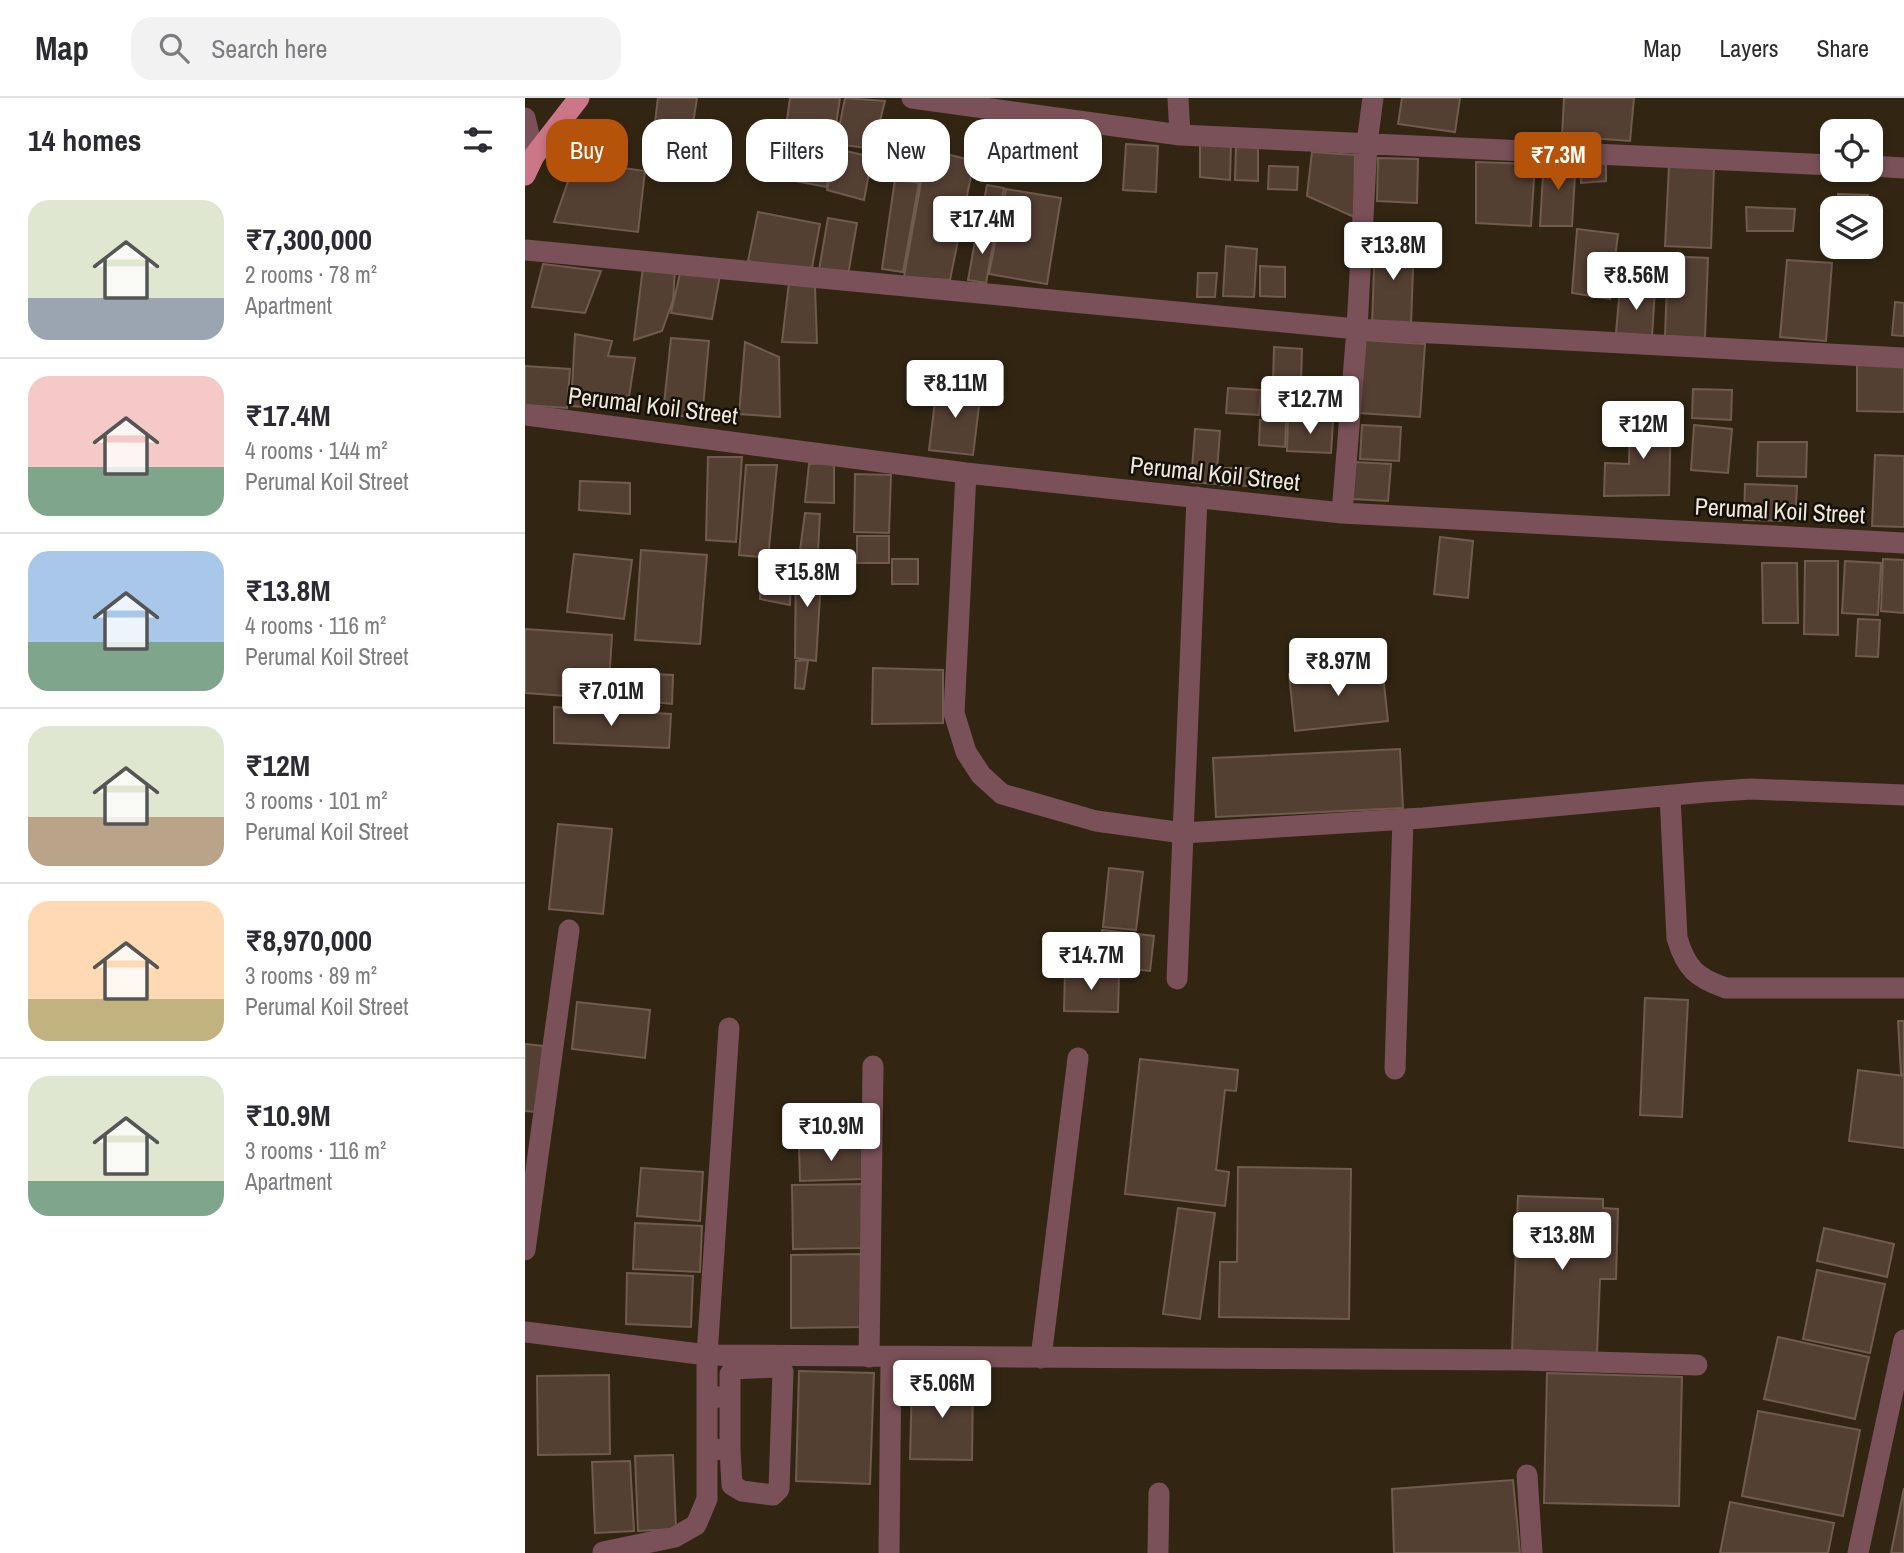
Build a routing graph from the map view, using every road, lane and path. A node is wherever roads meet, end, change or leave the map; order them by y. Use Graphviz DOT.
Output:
graph roads {
  1 [pos="579,98"];
  2 [pos="912,98"];
  3 [pos="1178,98"];
  4 [pos="1373,98"];
  5 [pos="525,118"];
  6 [pos="1179,135"];
  7 [pos="1367,143"];
  8 [pos="1820,163"];
  9 [pos="529,165"];
  10 [pos="1883,167"];
  11 [pos="1904,168"];
  12 [pos="525,250"];
  13 [pos="1357,329"];
  14 [pos="1904,358"];
  15 [pos="525,415"];
  16 [pos="966,473"];
  17 [pos="1197,497"];
  18 [pos="1342,513"];
  19 [pos="1904,543"];
  20 [pos="1671,796"];
  21 [pos="1904,796"];
  22 [pos="1403,819"];
  23 [pos="1183,833"];
  24 [pos="569,930"];
  25 [pos="1177,979"];
  26 [pos="1904,988"];
  27 [pos="729,1028"];
  28 [pos="1078,1058"];
  29 [pos="873,1066"];
  30 [pos="1395,1069"];
  31 [pos="525,1250"];
  32 [pos="525,1332"];
  33 [pos="1904,1340"];
  34 [pos="707,1354"];
  35 [pos="869,1357"];
  36 [pos="891,1357"];
  37 [pos="1041,1358"];
  38 [pos="1697,1365"];
  39 [pos="730,1395"];
  40 [pos="707,1399"];
  41 [pos="707,1449"];
  42 [pos="730,1450"];
  43 [pos="1527,1475"];
  44 [pos="1159,1493"];
  45 [pos="603,1552"];
  46 [pos="889,1553"];
  47 [pos="1158,1553"];
  48 [pos="1532,1553"];
  49 [pos="1858,1553"];
  1 -- 9 [label="main road"];
  2 -- 6 [label="street"];
  3 -- 6 [label="street"];
  4 -- 7 [label="street"];
  5 -- 9 [label="street"];
  6 -- 7 [label="street"];
  7 -- 8 [label="street"];
  7 -- 13 [label="street"];
  10 -- 11 [label="street"];
  12 -- 13 [label="street"];
  13 -- 14 [label="street"];
  13 -- 18 [label="street"];
  15 -- 16 [label="street, Perumal Koil Street"];
  16 -- 17 [label="street, Perumal Koil Street"];
  16 -- 23 [label="street"];
  17 -- 18 [label="street, Perumal Koil Street"];
  17 -- 23 [label="street"];
  18 -- 19 [label="street, Perumal Koil Street"];
  20 -- 21 [label="street"];
  20 -- 22 [label="street"];
  20 -- 26 [label="street"];
  22 -- 23 [label="street"];
  22 -- 30 [label="street"];
  23 -- 25 [label="street"];
  24 -- 31 [label="street"];
  27 -- 34 [label="street"];
  28 -- 37 [label="street"];
  29 -- 35 [label="street"];
  32 -- 34 [label="street"];
  33 -- 49 [label="street"];
  34 -- 35 [label="street"];
  34 -- 40 [label="street"];
  35 -- 36 [label="street"];
  36 -- 37 [label="street"];
  36 -- 46 [label="street"];
  37 -- 38 [label="street"];
  39 -- 40 [label="street"];
  39 -- 42 [label="street"];
  39 -- 42 [label="street"];
  40 -- 41 [label="street"];
  41 -- 42 [label="street"];
  41 -- 45 [label="street"];
  43 -- 48 [label="street"];
  44 -- 47 [label="street"];
}
